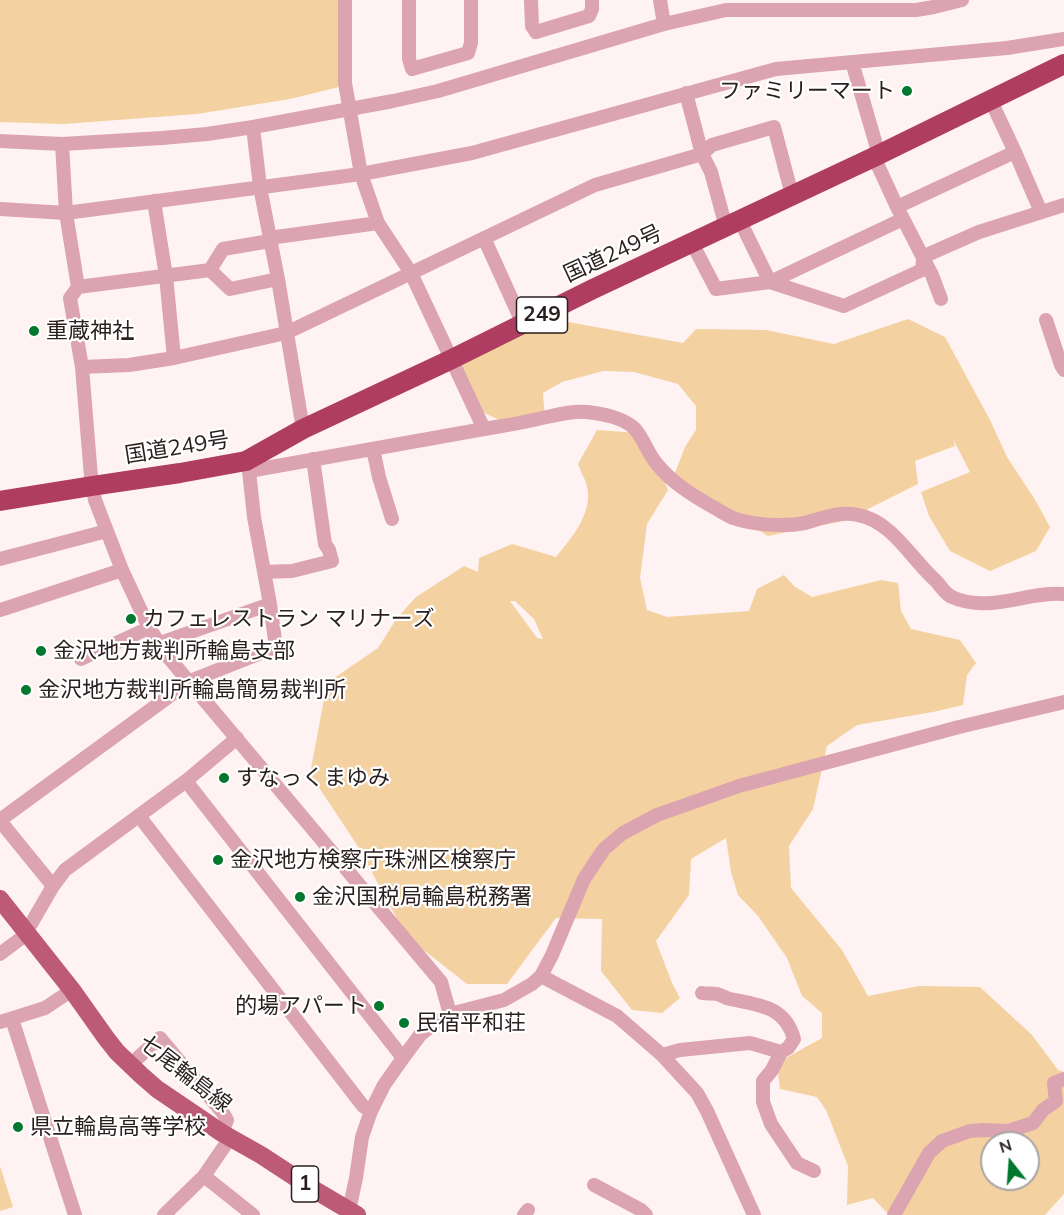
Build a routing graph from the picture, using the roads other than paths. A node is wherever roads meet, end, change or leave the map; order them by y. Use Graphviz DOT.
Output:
graph roads {
  1 [pos="345,0"];
  2 [pos="409,0"];
  3 [pos="471,0"];
  4 [pos="531,0"];
  5 [pos="592,0"];
  6 [pos="660,0"];
  7 [pos="962,0"];
  8 [pos="664,24"];
  9 [pos="1064,39"];
  10 [pos="852,62"];
  11 [pos="1064,64"];
  12 [pos="686,93"];
  13 [pos="991,100"];
  14 [pos="351,108"];
  15 [pos="253,127"];
  16 [pos="0,141"];
  17 [pos="62,144"];
  18 [pos="1015,152"];
  19 [pos="702,154"];
  20 [pos="877,156"];
  21 [pos="361,174"];
  22 [pos="260,187"];
  23 [pos="792,195"];
  24 [pos="154,201"];
  25 [pos="1064,205"];
  26 [pos="0,209"];
  27 [pos="1041,212"];
  28 [pos="66,213"];
  29 [pos="900,213"];
  30 [pos="378,223"];
  31 [pos="733,224"];
  32 [pos="484,238"];
  33 [pos="269,239"];
  34 [pos="692,243"];
  35 [pos="923,260"];
  36 [pos="210,270"];
  37 [pos="411,273"];
  38 [pos="166,276"];
  39 [pos="278,279"];
  40 [pos="770,282"];
  41 [pos="78,287"];
  42 [pos="942,299"];
  43 [pos="1046,320"];
  44 [pos="523,324"];
  45 [pos="286,333"];
  46 [pos="174,358"];
  47 [pos="450,360"];
  48 [pos="82,367"];
  49 [pos="1064,370"];
  50 [pos="303,429"];
  51 [pos="484,429"];
  52 [pos="373,449"];
  53 [pos="313,459"];
  54 [pos="247,466"];
  55 [pos="92,486"];
  56 [pos="0,501"];
  57 [pos="392,519"];
  58 [pos="107,531"];
  59 [pos="0,559"];
  60 [pos="122,570"];
  61 [pos="264,572"];
  62 [pos="1064,594"];
  63 [pos="270,604"];
  64 [pos="0,610"];
  65 [pos="149,628"];
  66 [pos="160,643"];
  67 [pos="81,659"];
  68 [pos="190,681"];
  69 [pos="1064,702"];
  70 [pos="237,738"];
  71 [pos="186,781"];
  72 [pos="139,816"];
  73 [pos="0,821"];
  74 [pos="53,886"];
  75 [pos="0,899"];
  76 [pos="26,931"];
  77 [pos="0,954"];
  78 [pos="541,976"];
  79 [pos="72,990"];
  80 [pos="702,993"];
  81 [pos="450,1014"];
  82 [pos="6,1020"];
  83 [pos="781,1052"];
  84 [pos="662,1055"];
  85 [pos="403,1058"];
  86 [pos="130,1065"];
  87 [pos="1064,1079"];
  88 [pos="371,1111"];
  89 [pos="226,1136"];
  90 [pos="814,1171"];
  91 [pos="204,1176"];
  92 [pos="594,1185"];
  93 [pos="173,1212"];
  94 [pos="352,1214"];
  95 [pos="75,1215"];
  96 [pos="253,1215"];
  97 [pos="646,1215"];
  98 [pos="754,1215"];
  99 [pos="894,1215"];
  1 -- 14 [label="street"];
  2 -- 3 [label="street"];
  4 -- 5 [label="street"];
  6 -- 8 [label="street"];
  7 -- 8 [label="street"];
  8 -- 14 [label="street"];
  9 -- 10 [label="street"];
  10 -- 12 [label="street"];
  10 -- 20 [label="street"];
  11 -- 13 [label="highway, 国道249号 / 249"];
  12 -- 19 [label="street"];
  12 -- 21 [label="street"];
  13 -- 18 [label="street"];
  13 -- 20 [label="highway, 国道249号 / 249"];
  14 -- 15 [label="street"];
  14 -- 21 [label="street"];
  15 -- 17 [label="street"];
  15 -- 22 [label="street"];
  16 -- 17 [label="street"];
  17 -- 28 [label="street"];
  18 -- 27 [label="street"];
  18 -- 29 [label="street"];
  19 -- 23 [label="street"];
  19 -- 31 [label="street"];
  19 -- 32 [label="street"];
  20 -- 23 [label="highway, 国道249号 / 249"];
  20 -- 29 [label="street"];
  21 -- 22 [label="street"];
  21 -- 30 [label="street"];
  22 -- 24 [label="street"];
  22 -- 33 [label="street"];
  23 -- 31 [label="highway, 国道249号 / 249"];
  24 -- 28 [label="street"];
  24 -- 38 [label="street"];
  25 -- 27 [label="street"];
  26 -- 28 [label="street"];
  27 -- 35 [label="street"];
  28 -- 41 [label="street"];
  29 -- 35 [label="street"];
  29 -- 40 [label="street"];
  30 -- 33 [label="street"];
  30 -- 37 [label="street"];
  31 -- 34 [label="highway, 国道249号 / 249"];
  31 -- 40 [label="street"];
  32 -- 37 [label="street"];
  32 -- 44 [label="street"];
  33 -- 36 [label="street"];
  33 -- 39 [label="street"];
  34 -- 40 [label="street"];
  34 -- 44 [label="highway, 国道249号 / 249"];
  35 -- 40 [label="street"];
  35 -- 42 [label="street"];
  36 -- 38 [label="street"];
  36 -- 39 [label="street"];
  37 -- 45 [label="street"];
  37 -- 47 [label="street"];
  38 -- 41 [label="street"];
  38 -- 46 [label="street"];
  39 -- 45 [label="street"];
  41 -- 48 [label="street"];
  43 -- 49 [label="street"];
  44 -- 47 [label="highway, 国道249号 / 249"];
  45 -- 46 [label="street"];
  45 -- 50 [label="street"];
  46 -- 48 [label="street"];
  47 -- 50 [label="highway, 国道249号 / 249"];
  47 -- 51 [label="street"];
  48 -- 55 [label="street"];
  50 -- 54 [label="highway, 国道249号 / 249"];
  51 -- 52 [label="street"];
  51 -- 62 [label="street"];
  52 -- 53 [label="street"];
  52 -- 57 [label="street"];
  53 -- 54 [label="street"];
  53 -- 61 [label="street"];
  54 -- 55 [label="highway, 国道249号 / 249"];
  54 -- 61 [label="street"];
  55 -- 56 [label="highway, 国道249号 / 249"];
  55 -- 58 [label="street"];
  58 -- 59 [label="street"];
  58 -- 60 [label="street"];
  60 -- 64 [label="street"];
  60 -- 65 [label="street"];
  61 -- 63 [label="street"];
  63 -- 66 [label="street"];
  63 -- 68 [label="street"];
  65 -- 66 [label="street"];
  65 -- 67 [label="street"];
  66 -- 68 [label="street"];
  68 -- 70 [label="street"];
  68 -- 73 [label="street"];
  69 -- 78 [label="street"];
  70 -- 71 [label="street"];
  70 -- 81 [label="street"];
  71 -- 72 [label="street"];
  71 -- 85 [label="street"];
  72 -- 74 [label="street"];
  72 -- 88 [label="street"];
  73 -- 74 [label="street"];
  74 -- 76 [label="street"];
  75 -- 76 [label="main road, 七尾輪島線 / 1"];
  76 -- 77 [label="street"];
  76 -- 79 [label="main road, 七尾輪島線 / 1"];
  78 -- 81 [label="street"];
  78 -- 84 [label="street"];
  79 -- 82 [label="street"];
  79 -- 86 [label="main road, 七尾輪島線 / 1"];
  80 -- 83 [label="street"];
  81 -- 85 [label="street"];
  82 -- 95 [label="street"];
  83 -- 84 [label="street"];
  83 -- 90 [label="street"];
  84 -- 98 [label="street"];
  85 -- 88 [label="street"];
  86 -- 89 [label="main road, 七尾輪島線 / 1"];
  86 -- 89 [label="street"];
  87 -- 99 [label="street"];
  88 -- 94 [label="street"];
  89 -- 91 [label="street"];
  89 -- 94 [label="main road, 七尾輪島線 / 1"];
  91 -- 93 [label="street"];
  91 -- 96 [label="street"];
  92 -- 97 [label="street"];
}
